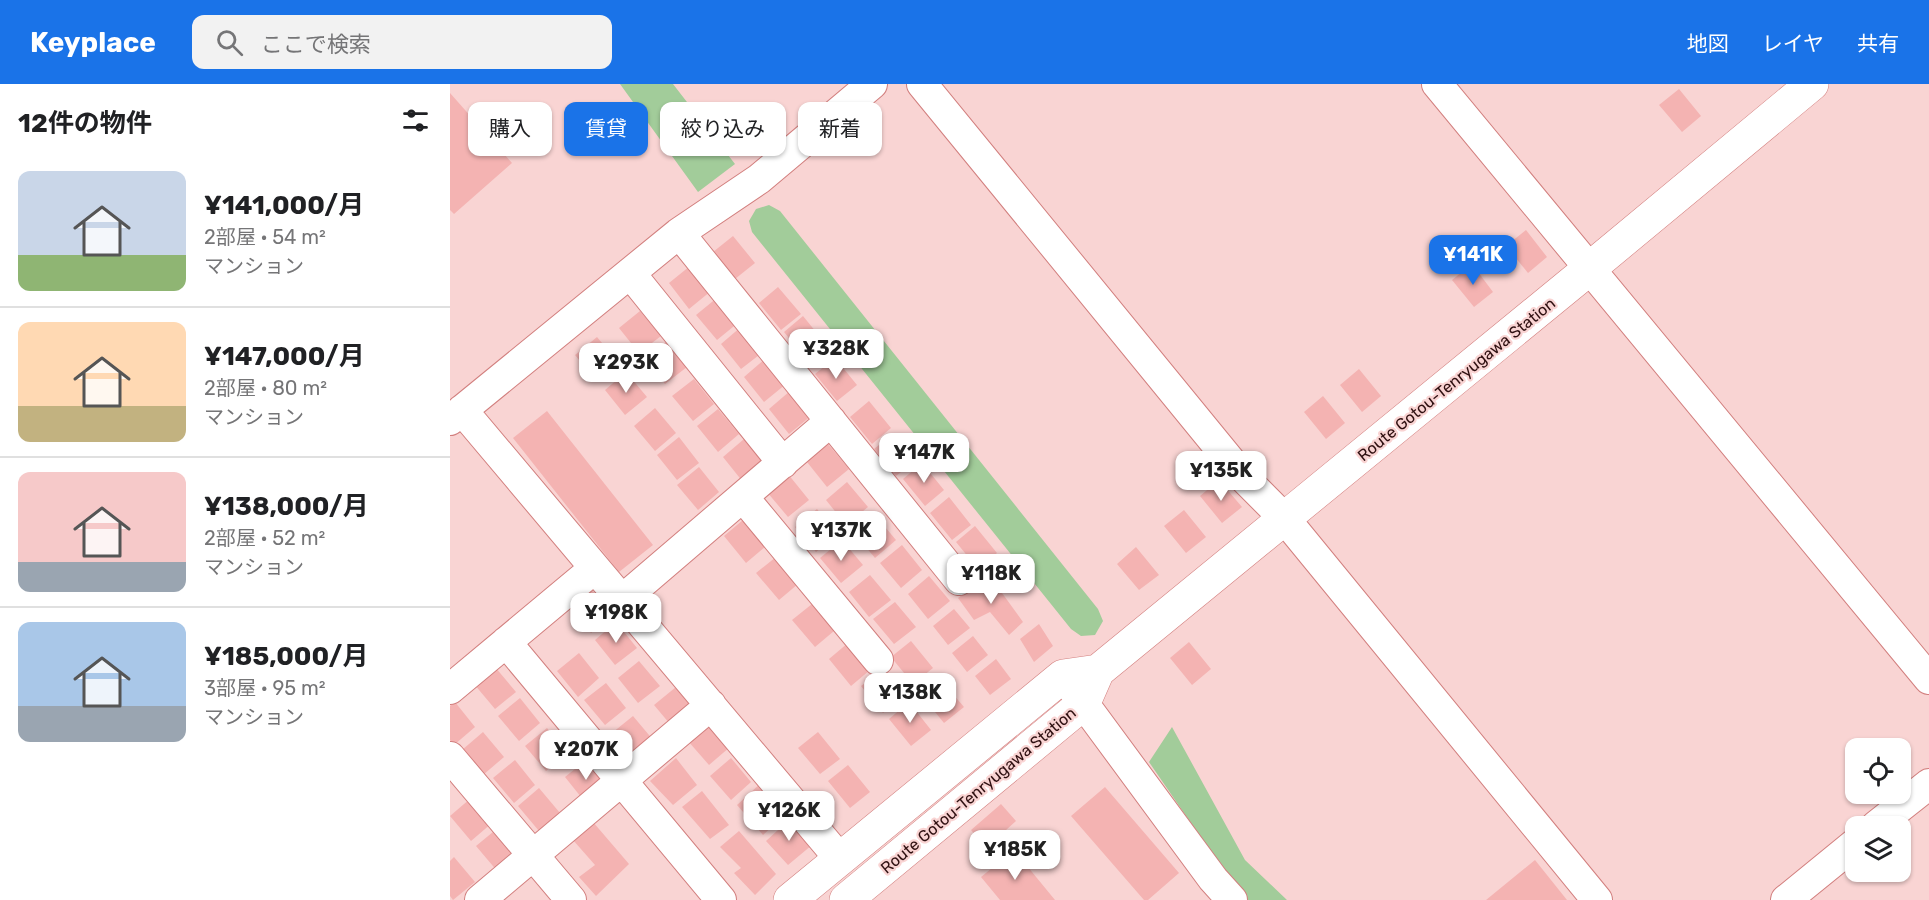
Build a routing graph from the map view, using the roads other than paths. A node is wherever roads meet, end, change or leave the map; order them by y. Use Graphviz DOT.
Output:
graph roads {
  1 [pos="872,84"];
  2 [pos="922,84"];
  3 [pos="1437,84"];
  4 [pos="1812,84"];
  5 [pos="679,233"];
  6 [pos="1589,269"];
  7 [pos="630,273"];
  8 [pos="456,415"];
  9 [pos="831,422"];
  10 [pos="783,463"];
  11 [pos="742,497"];
  12 [pos="1285,519"];
  13 [pos="595,568"];
  14 [pos="959,580"];
  15 [pos="622,600"];
  16 [pos="506,642"];
  17 [pos="879,660"];
  18 [pos="1098,671"];
  19 [pos="1063,676"];
  20 [pos="1929,679"];
  21 [pos="450,689"];
  22 [pos="1084,703"];
  23 [pos="711,705"];
  24 [pos="450,757"];
  25 [pos="621,781"];
  26 [pos="1929,783"];
  27 [pos="1888,816"];
  28 [pos="1845,852"];
  29 [pos="533,855"];
  30 [pos="840,859"];
  31 [pos="480,900"];
  32 [pos="571,900"];
  33 [pos="721,900"];
  34 [pos="790,900"];
  35 [pos="846,900"];
  36 [pos="1232,900"];
  37 [pos="1597,900"];
  38 [pos="1786,900"];
  1 -- 5 [label="street"];
  2 -- 12 [label="street"];
  3 -- 6 [label="street"];
  4 -- 6 [label="main road, Route Gotou-Tenryugawa Station"];
  5 -- 7 [label="street"];
  5 -- 9 [label="street"];
  6 -- 12 [label="main road, Route Gotou-Tenryugawa Station"];
  6 -- 20 [label="street"];
  7 -- 8 [label="street"];
  7 -- 10 [label="street"];
  8 -- 13 [label="street"];
  9 -- 10 [label="street"];
  9 -- 14 [label="street"];
  10 -- 11 [label="street"];
  11 -- 15 [label="street"];
  11 -- 17 [label="street"];
  12 -- 18 [label="main road, Route Gotou-Tenryugawa Station"];
  12 -- 37 [label="street"];
  13 -- 15 [label="street"];
  13 -- 16 [label="street"];
  15 -- 23 [label="street"];
  16 -- 21 [label="street"];
  16 -- 25 [label="street"];
  18 -- 19 [label="main road"];
  18 -- 22 [label="main road, Route Gotou-Tenryugawa Station"];
  19 -- 22 [label="street"];
  19 -- 30 [label="main road, Route Gotou-Tenryugawa Station"];
  22 -- 35 [label="main road, Route Gotou-Tenryugawa Station"];
  22 -- 36 [label="street"];
  23 -- 25 [label="street"];
  23 -- 30 [label="street"];
  24 -- 29 [label="street"];
  25 -- 29 [label="street"];
  25 -- 33 [label="street"];
  26 -- 27 [label="street"];
  28 -- 38 [label="street"];
  29 -- 31 [label="street"];
  29 -- 32 [label="street"];
  30 -- 34 [label="main road, Route Gotou-Tenryugawa Station"];
}
